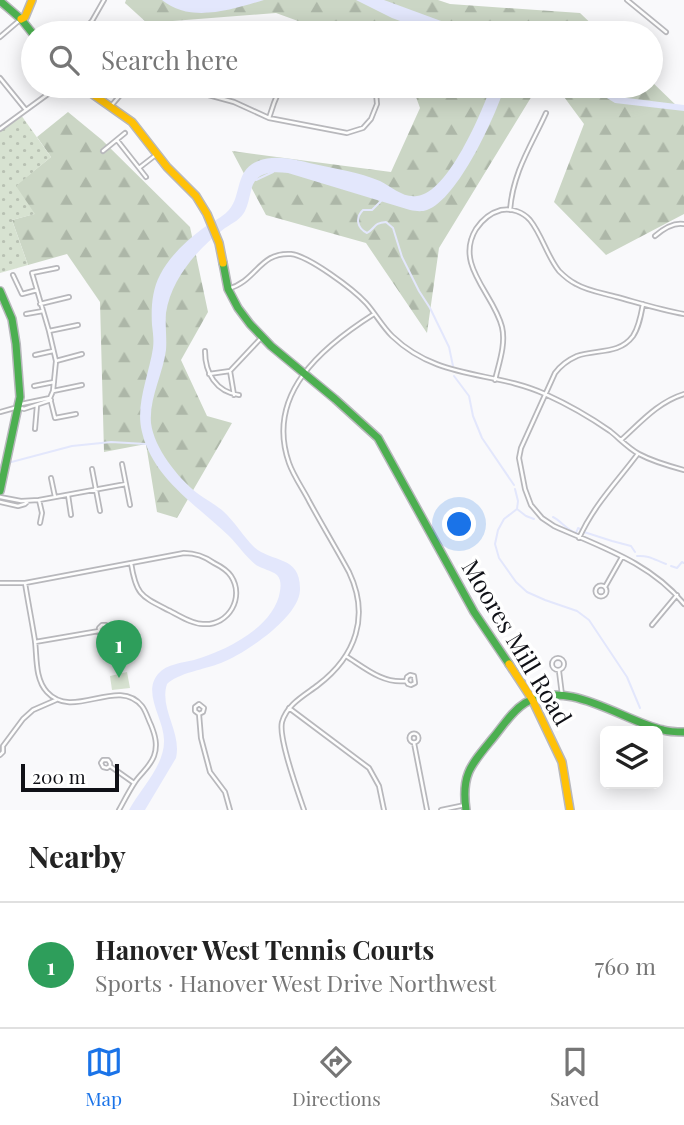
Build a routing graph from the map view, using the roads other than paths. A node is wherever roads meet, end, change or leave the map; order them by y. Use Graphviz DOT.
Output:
graph roads {
  1 [pos="32,0"];
  2 [pos="104,0"];
  3 [pos="627,0"];
  4 [pos="0,1"];
  5 [pos="20,19"];
  6 [pos="92,21"];
  7 [pos="653,21"];
  8 [pos="663,30"];
  9 [pos="666,32"];
  10 [pos="0,37"];
  11 [pos="0,78"];
  12 [pos="42,98"];
  13 [pos="99,98"];
  14 [pos="118,98"];
  15 [pos="219,98"];
  16 [pos="276,98"];
  17 [pos="377,98"];
  18 [pos="111,106"];
  19 [pos="26,110"];
  20 [pos="546,113"];
  21 [pos="270,118"];
  22 [pos="0,129"];
  23 [pos="125,133"];
  24 [pos="117,140"];
  25 [pos="103,150"];
  26 [pos="157,154"];
  27 [pos="139,168"];
  28 [pos="146,177"];
  29 [pos="510,210"];
  30 [pos="684,223"];
  31 [pos="655,236"];
  32 [pos="57,268"];
  33 [pos="13,275"];
  34 [pos="228,289"];
  35 [pos="37,290"];
  36 [pos="0,291"];
  37 [pos="69,297"];
  38 [pos="40,304"];
  39 [pos="643,304"];
  40 [pos="43,311"];
  41 [pos="26,314"];
  42 [pos="374,314"];
  43 [pos="684,314"];
  44 [pos="78,325"];
  45 [pos="49,331"];
  46 [pos="262,337"];
  47 [pos="53,351"];
  48 [pos="205,351"];
  49 [pos="82,354"];
  50 [pos="35,355"];
  51 [pos="56,361"];
  52 [pos="230,371"];
  53 [pos="209,374"];
  54 [pos="305,374"];
  55 [pos="495,380"];
  56 [pos="54,382"];
  57 [pos="82,385"];
  58 [pos="34,386"];
  59 [pos="53,390"];
  60 [pos="544,394"];
  61 [pos="684,394"];
  62 [pos="50,399"];
  63 [pos="37,405"];
  64 [pos="18,407"];
  65 [pos="0,412"];
  66 [pos="76,414"];
  67 [pos="35,429"];
  68 [pos="621,440"];
  69 [pos="638,453"];
  70 [pos="122,464"];
  71 [pos="92,469"];
  72 [pos="684,470"];
  73 [pos="51,478"];
  74 [pos="126,484"];
  75 [pos="96,489"];
  76 [pos="0,491"];
  77 [pos="68,495"];
  78 [pos="54,498"];
  79 [pos="0,499"];
  80 [pos="39,500"];
  81 [pos="130,505"];
  82 [pos="100,511"];
  83 [pos="71,515"];
  84 [pos="40,523"];
  85 [pos="579,538"];
  86 [pos="622,557"];
  87 [pos="131,563"];
  88 [pos="0,583"];
  89 [pos="24,583"];
  90 [pos="605,587"];
  91 [pos="677,594"];
  92 [pos="684,604"];
  93 [pos="652,625"];
  94 [pos="99,631"];
  95 [pos="35,642"];
  96 [pos="346,656"];
  97 [pos="559,670"];
  98 [pos="406,681"];
  99 [pos="562,695"];
  100 [pos="532,699"];
  101 [pos="56,700"];
  102 [pos="289,708"];
  103 [pos="199,713"];
  104 [pos="684,732"];
  105 [pos="414,743"];
  106 [pos="1,745"];
  107 [pos="0,755"];
  108 [pos="110,766"];
  109 [pos="134,783"];
  110 [pos="465,808"];
  111 [pos="119,810"];
  112 [pos="230,810"];
  113 [pos="304,810"];
  114 [pos="384,810"];
  115 [pos="427,810"];
  116 [pos="441,810"];
  117 [pos="570,810"];
  1 -- 5 [label="street"];
  2 -- 6 [label="street"];
  3 -- 7 [label="street"];
  4 -- 5 [label="street"];
  5 -- 10 [label="street"];
  8 -- 9 [label="street"];
  11 -- 19 [label="street"];
  12 -- 19 [label="street"];
  13 -- 18 [label="street, Moores Mill Road"];
  14 -- 18 [label="street"];
  15 -- 21 [label="street"];
  16 -- 21 [label="street"];
  17 -- 21 [label="street"];
  18 -- 26 [label="street, Moores Mill Road"];
  19 -- 22 [label="street"];
  20 -- 29 [label="street"];
  23 -- 24 [label="street"];
  24 -- 25 [label="street"];
  24 -- 27 [label="street"];
  26 -- 27 [label="street"];
  26 -- 34 [label="street, Moores Mill Road"];
  27 -- 28 [label="street"];
  29 -- 39 [label="street"];
  29 -- 55 [label="street"];
  30 -- 31 [label="street"];
  32 -- 35 [label="street"];
  33 -- 35 [label="street"];
  34 -- 42 [label="street"];
  34 -- 46 [label="street, Moores Mill Road"];
  35 -- 38 [label="street"];
  36 -- 64 [label="street"];
  37 -- 38 [label="street"];
  38 -- 40 [label="street"];
  39 -- 43 [label="street"];
  39 -- 60 [label="street"];
  40 -- 41 [label="street"];
  40 -- 45 [label="street"];
  42 -- 54 [label="street"];
  42 -- 55 [label="street"];
  44 -- 45 [label="street"];
  45 -- 47 [label="street"];
  46 -- 52 [label="street"];
  46 -- 54 [label="street, Moores Mill Road"];
  47 -- 50 [label="street"];
  47 -- 51 [label="street"];
  48 -- 53 [label="street"];
  49 -- 51 [label="street"];
  51 -- 56 [label="street"];
  52 -- 53 [label="street"];
  52 -- 53 [label="street"];
  54 -- 96 [label="street"];
  54 -- 100 [label="street, Moores Mill Road"];
  55 -- 60 [label="street"];
  56 -- 58 [label="street"];
  56 -- 59 [label="street"];
  57 -- 59 [label="street"];
  59 -- 62 [label="street"];
  60 -- 68 [label="street"];
  60 -- 85 [label="street"];
  61 -- 68 [label="street"];
  62 -- 63 [label="street"];
  62 -- 64 [label="street"];
  62 -- 66 [label="street"];
  63 -- 64 [label="street"];
  63 -- 67 [label="street"];
  64 -- 65 [label="street"];
  64 -- 76 [label="street"];
  68 -- 69 [label="street"];
  69 -- 72 [label="street"];
  69 -- 85 [label="street"];
  70 -- 74 [label="street"];
  71 -- 75 [label="street"];
  73 -- 78 [label="street"];
  74 -- 75 [label="street"];
  74 -- 81 [label="street"];
  75 -- 77 [label="street"];
  75 -- 82 [label="street"];
  77 -- 78 [label="street"];
  77 -- 83 [label="street"];
  78 -- 80 [label="street"];
  79 -- 80 [label="street"];
  80 -- 84 [label="street"];
  85 -- 86 [label="street"];
  86 -- 90 [label="street"];
  86 -- 91 [label="street"];
  87 -- 87 [label="street"];
  87 -- 89 [label="street"];
  88 -- 89 [label="street"];
  89 -- 95 [label="street"];
  91 -- 92 [label="street"];
  91 -- 93 [label="street"];
  94 -- 95 [label="street"];
  95 -- 101 [label="street"];
  96 -- 98 [label="street"];
  96 -- 102 [label="street"];
  97 -- 99 [label="street"];
  99 -- 100 [label="street"];
  99 -- 104 [label="street"];
  100 -- 110 [label="street"];
  100 -- 117 [label="street, Moores Mill Road"];
  101 -- 106 [label="street"];
  101 -- 109 [label="street"];
  102 -- 113 [label="street"];
  102 -- 114 [label="street"];
  103 -- 112 [label="street"];
  105 -- 115 [label="street"];
  106 -- 107 [label="street"];
  108 -- 109 [label="street"];
  109 -- 111 [label="street"];
  110 -- 116 [label="street"];
}
